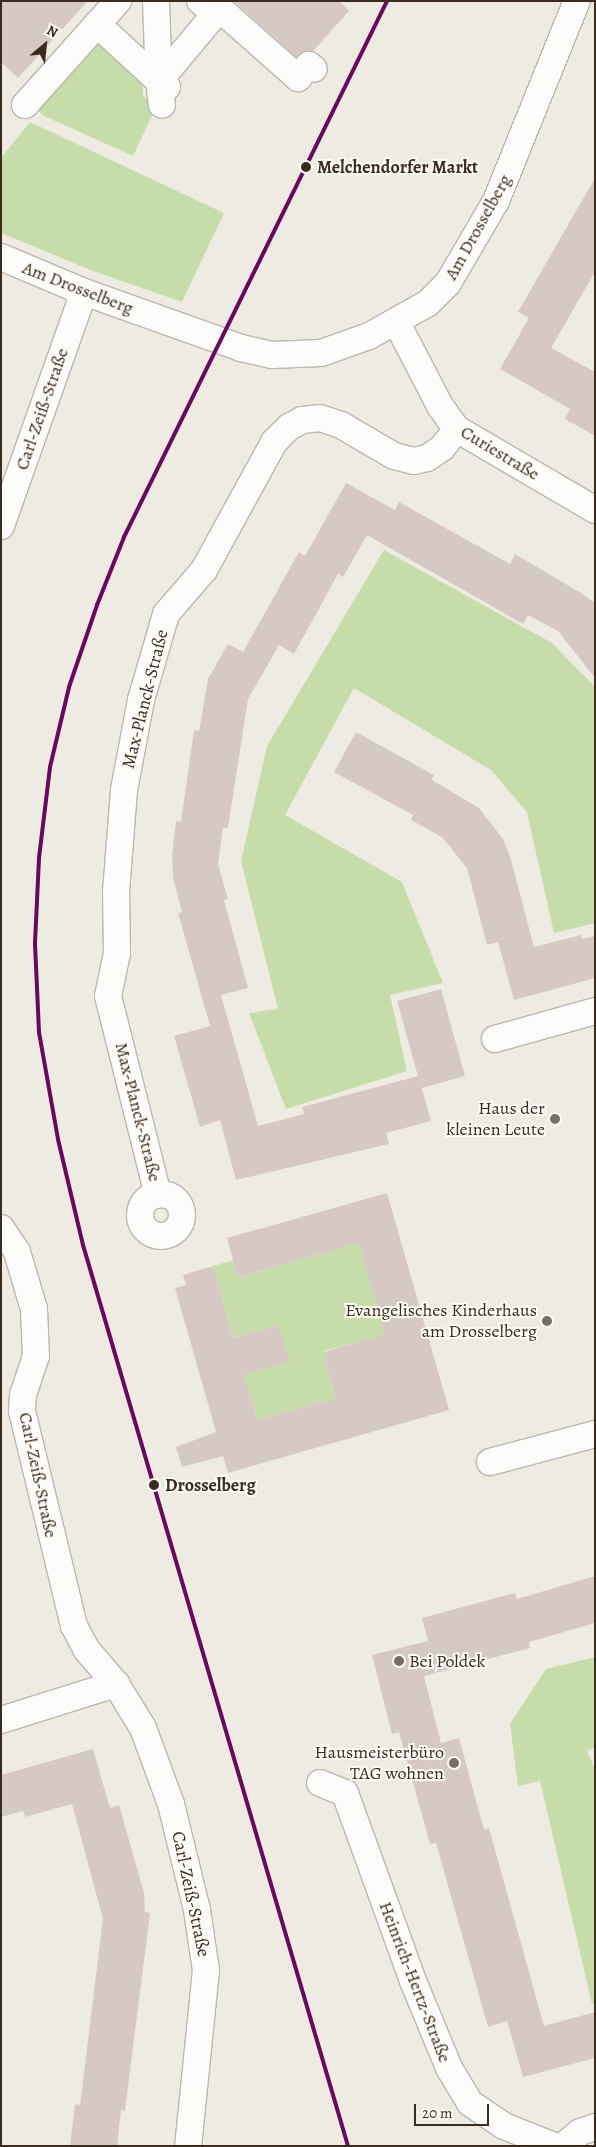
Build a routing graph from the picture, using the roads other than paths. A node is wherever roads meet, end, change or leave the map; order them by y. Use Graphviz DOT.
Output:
graph roads {
  1 [pos="118,1"];
  2 [pos="156,1"];
  3 [pos="577,1"];
  4 [pos="207,8"];
  5 [pos="97,24"];
  6 [pos="314,69"];
  7 [pos="166,93"];
  8 [pos="25,105"];
  9 [pos="1,257"];
  10 [pos="84,292"];
  11 [pos="398,323"];
  12 [pos="456,430"];
  13 [pos="595,510"];
  14 [pos="1,526"];
  15 [pos="595,1011"];
  16 [pos="495,1039"];
  17 [pos="158,1194"];
  18 [pos="1,1228"];
  19 [pos="595,1434"];
  20 [pos="490,1462"];
  21 [pos="116,1684"];
  22 [pos="1,1720"];
  23 [pos="320,1783"];
  24 [pos="595,2127"];
  25 [pos="188,2146"];
  26 [pos="554,2146"];
  27 [pos="563,2146"];
  1 -- 5 [label="street"];
  2 -- 7 [label="street"];
  3 -- 11 [label="street, Am Drosselberg"];
  4 -- 6 [label="street"];
  4 -- 7 [label="street"];
  5 -- 7 [label="street"];
  5 -- 8 [label="street"];
  9 -- 10 [label="street, Am Drosselberg"];
  10 -- 11 [label="street, Am Drosselberg"];
  10 -- 14 [label="street, Carl-Zeiß-Straße"];
  11 -- 12 [label="street, Curiestraße"];
  12 -- 13 [label="street, Curiestraße"];
  12 -- 17 [label="street, Max-Planck-Straße"];
  15 -- 16 [label="street"];
  18 -- 21 [label="street, Carl-Zeiß-Straße"];
  19 -- 20 [label="street"];
  21 -- 22 [label="street"];
  21 -- 25 [label="street, Carl-Zeiß-Straße"];
  23 -- 26 [label="street, Heinrich-Hertz-Straße"];
  24 -- 27 [label="street"];
}
